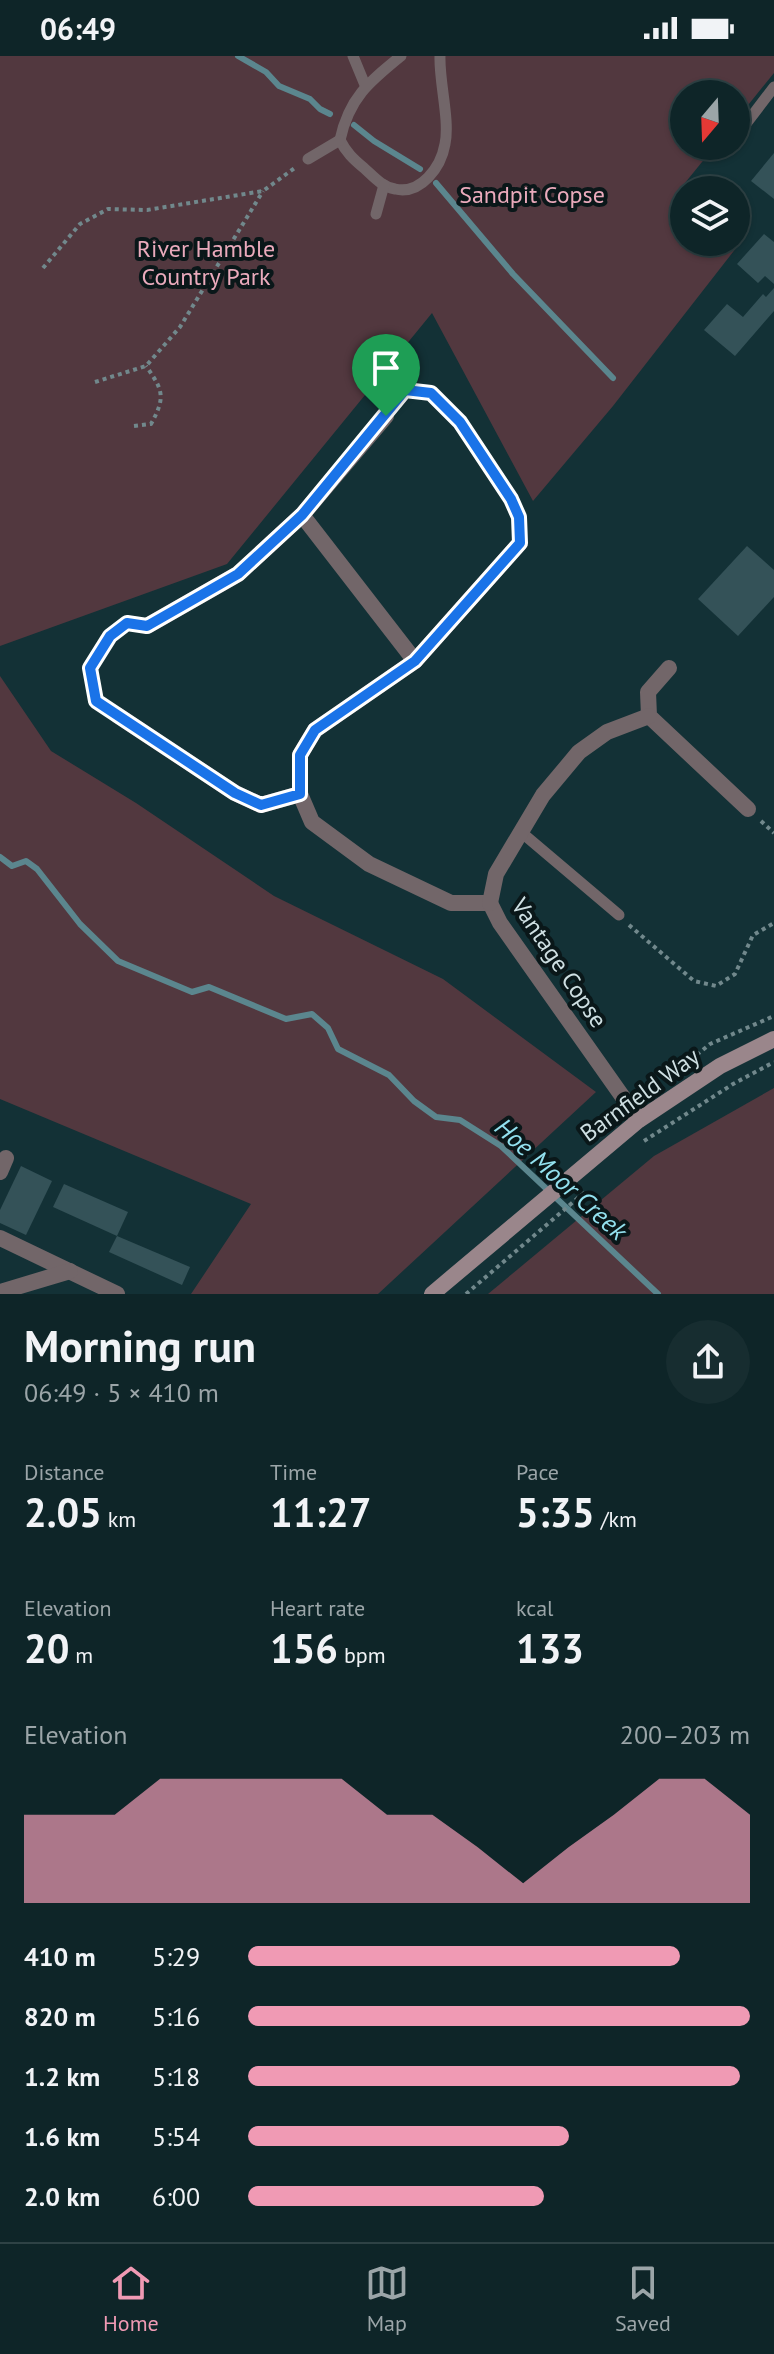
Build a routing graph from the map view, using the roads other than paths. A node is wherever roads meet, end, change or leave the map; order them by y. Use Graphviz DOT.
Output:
graph roads {
  1 [pos="353,56"];
  2 [pos="401,56"];
  3 [pos="440,56"];
  4 [pos="365,85"];
  5 [pos="774,87"];
  6 [pos="750,118"];
  7 [pos="340,140"];
  8 [pos="308,159"];
  9 [pos="384,185"];
  10 [pos="376,214"];
  11 [pos="386,416"];
  12 [pos="302,515"];
  13 [pos="520,543"];
  14 [pos="147,626"];
  15 [pos="415,661"];
  16 [pos="669,668"];
  17 [pos="117,715"];
  18 [pos="649,716"];
  19 [pos="300,794"];
  20 [pos="748,809"];
  21 [pos="521,832"];
  22 [pos="490,903"];
  23 [pos="619,915"];
  24 [pos="774,1039"];
  25 [pos="633,1124"];
  26 [pos="0,1238"];
  27 [pos="70,1271"];
  28 [pos="0,1292"];
  29 [pos="435,1292"];
  30 [pos="117,1294"];
  1 -- 4 [label="lane"];
  2 -- 4 [label="lane"];
  3 -- 9 [label="lane"];
  4 -- 7 [label="lane"];
  5 -- 6 [label="lane"];
  7 -- 8 [label="lane"];
  7 -- 9 [label="lane"];
  9 -- 10 [label="lane"];
  11 -- 12 [label="street"];
  12 -- 14 [label="street"];
  12 -- 15 [label="street"];
  13 -- 15 [label="street"];
  15 -- 19 [label="street"];
  16 -- 18 [label="street"];
  17 -- 19 [label="street"];
  18 -- 20 [label="street"];
  18 -- 21 [label="street"];
  19 -- 22 [label="street, Vantage Copse"];
  21 -- 22 [label="street"];
  21 -- 23 [label="lane"];
  22 -- 25 [label="street, Vantage Copse"];
  24 -- 25 [label="street, Barnfield Way"];
  25 -- 29 [label="street, Barnfield Way"];
  26 -- 27 [label="street"];
  27 -- 28 [label="street"];
  27 -- 30 [label="street"];
}
